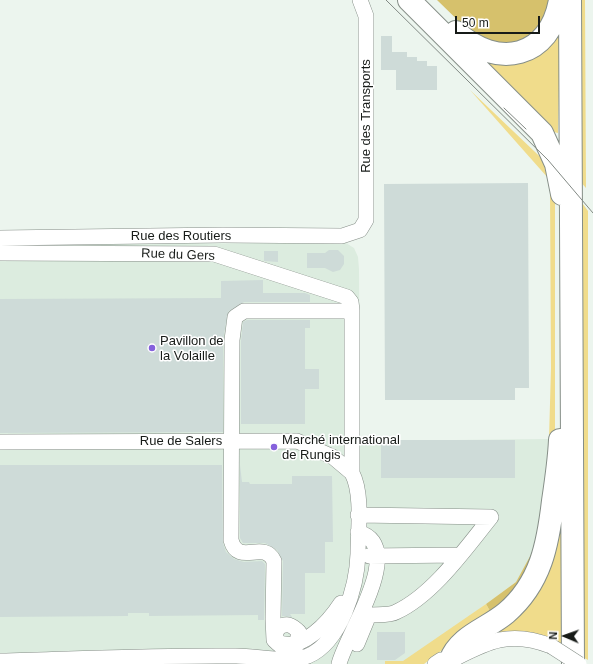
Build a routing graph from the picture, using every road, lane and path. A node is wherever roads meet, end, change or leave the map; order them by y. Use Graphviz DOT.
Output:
graph roads {
  1 [pos="360,0"];
  2 [pos="409,0"];
  3 [pos="424,0"];
  4 [pos="560,0"];
  5 [pos="570,0"];
  6 [pos="572,219"];
  7 [pos="360,230"];
  8 [pos="0,238"];
  9 [pos="0,253"];
  10 [pos="351,305"];
  11 [pos="573,359"];
  12 [pos="0,442"];
  13 [pos="352,473"];
  14 [pos="358,514"];
  15 [pos="358,532"];
  16 [pos="460,555"];
  17 [pos="358,556"];
  18 [pos="378,556"];
  19 [pos="352,591"];
  20 [pos="572,612"];
  21 [pos="357,644"];
  22 [pos="0,661"];
  23 [pos="444,663"];
  24 [pos="340,664"];
  25 [pos="560,664"];
  26 [pos="573,664"];
  27 [pos="579,664"];
  1 -- 7 [label="street, Rue des Transports"];
  2 -- 6 [label="highway"];
  3 -- 4 [label="highway"];
  5 -- 6 [label="highway"];
  6 -- 11 [label="highway"];
  7 -- 8 [label="street, Rue des Routiers"];
  9 -- 10 [label="street, Rue du Gers"];
  10 -- 13 [label="street"];
  10 -- 19 [label="street"];
  11 -- 20 [label="highway"];
  11 -- 23 [label="highway"];
  12 -- 13 [label="street, Rue de Salers"];
  13 -- 14 [label="street"];
  14 -- 15 [label="street"];
  14 -- 16 [label="street"];
  15 -- 17 [label="street"];
  15 -- 18 [label="street"];
  16 -- 18 [label="street"];
  16 -- 21 [label="street"];
  17 -- 18 [label="street"];
  17 -- 19 [label="street"];
  18 -- 24 [label="street"];
  19 -- 22 [label="street"];
  20 -- 25 [label="street"];
  20 -- 26 [label="highway"];
  23 -- 27 [label="street, bridge"];
}
